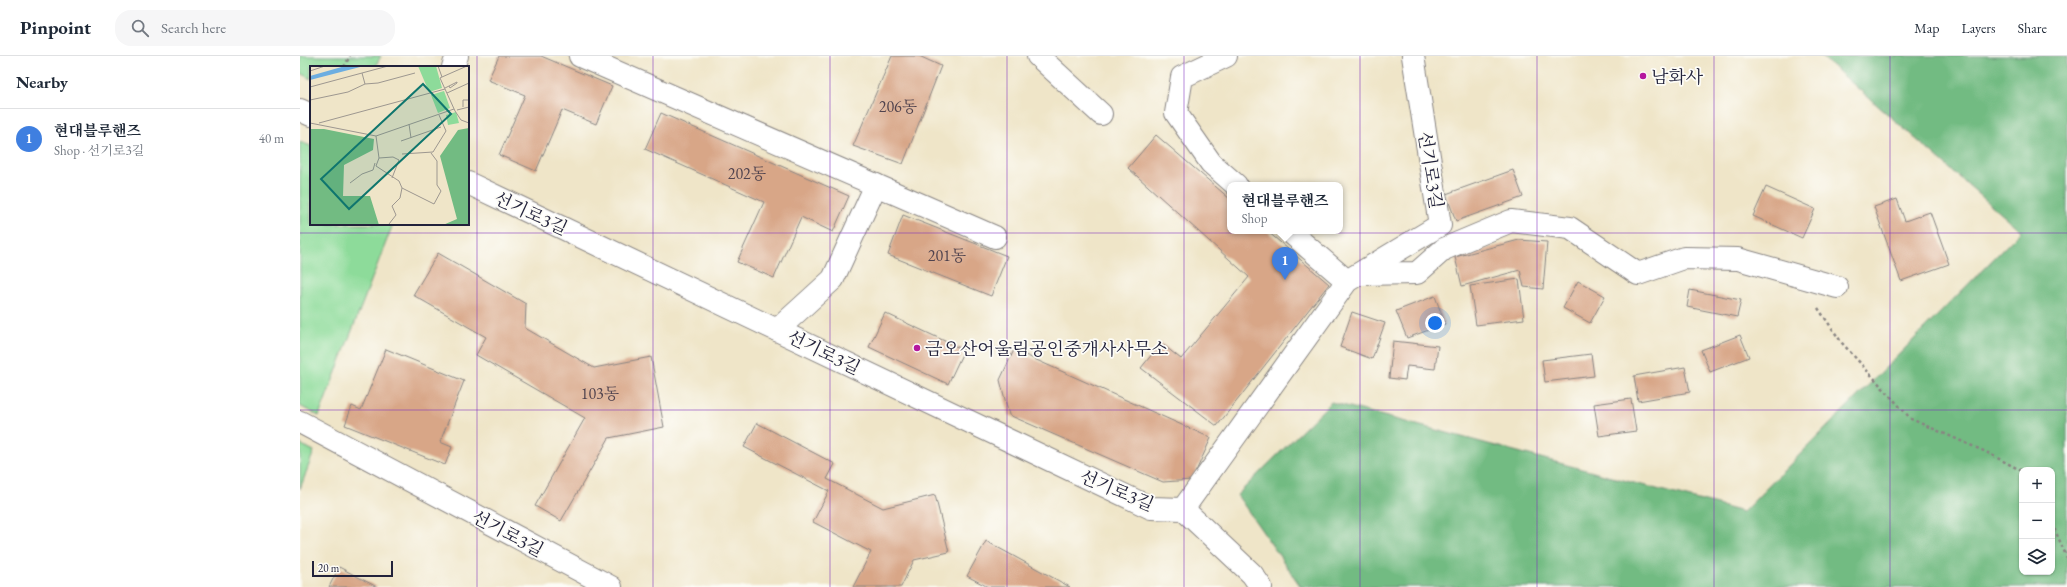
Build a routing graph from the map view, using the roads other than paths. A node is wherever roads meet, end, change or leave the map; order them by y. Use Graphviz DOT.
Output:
graph roads {
  1 [pos="457,56"];
  2 [pos="580,56"];
  3 [pos="1038,56"];
  4 [pos="1226,56"];
  5 [pos="1413,56"];
  6 [pos="453,66"];
  7 [pos="300,110"];
  8 [pos="1101,114"];
  9 [pos="310,115"];
  10 [pos="1233,182"];
  11 [pos="469,183"];
  12 [pos="876,185"];
  13 [pos="1293,234"];
  14 [pos="995,237"];
  15 [pos="1353,278"];
  16 [pos="1837,287"];
  17 [pos="777,330"];
  18 [pos="300,422"];
  19 [pos="1183,509"];
  20 [pos="611,587"];
  21 [pos="1261,587"];
  1 -- 6 [label="street"];
  2 -- 12 [label="street"];
  3 -- 8 [label="street"];
  4 -- 10 [label="street"];
  5 -- 15 [label="street, 선기로3길"];
  7 -- 9 [label="street"];
  11 -- 17 [label="street, 선기로3길"];
  12 -- 14 [label="street"];
  12 -- 17 [label="street"];
  13 -- 15 [label="street"];
  15 -- 16 [label="street"];
  15 -- 19 [label="street, 선기로3길"];
  17 -- 19 [label="street, 선기로3길"];
  18 -- 20 [label="street, 선기로3길"];
  19 -- 21 [label="street"];
}
